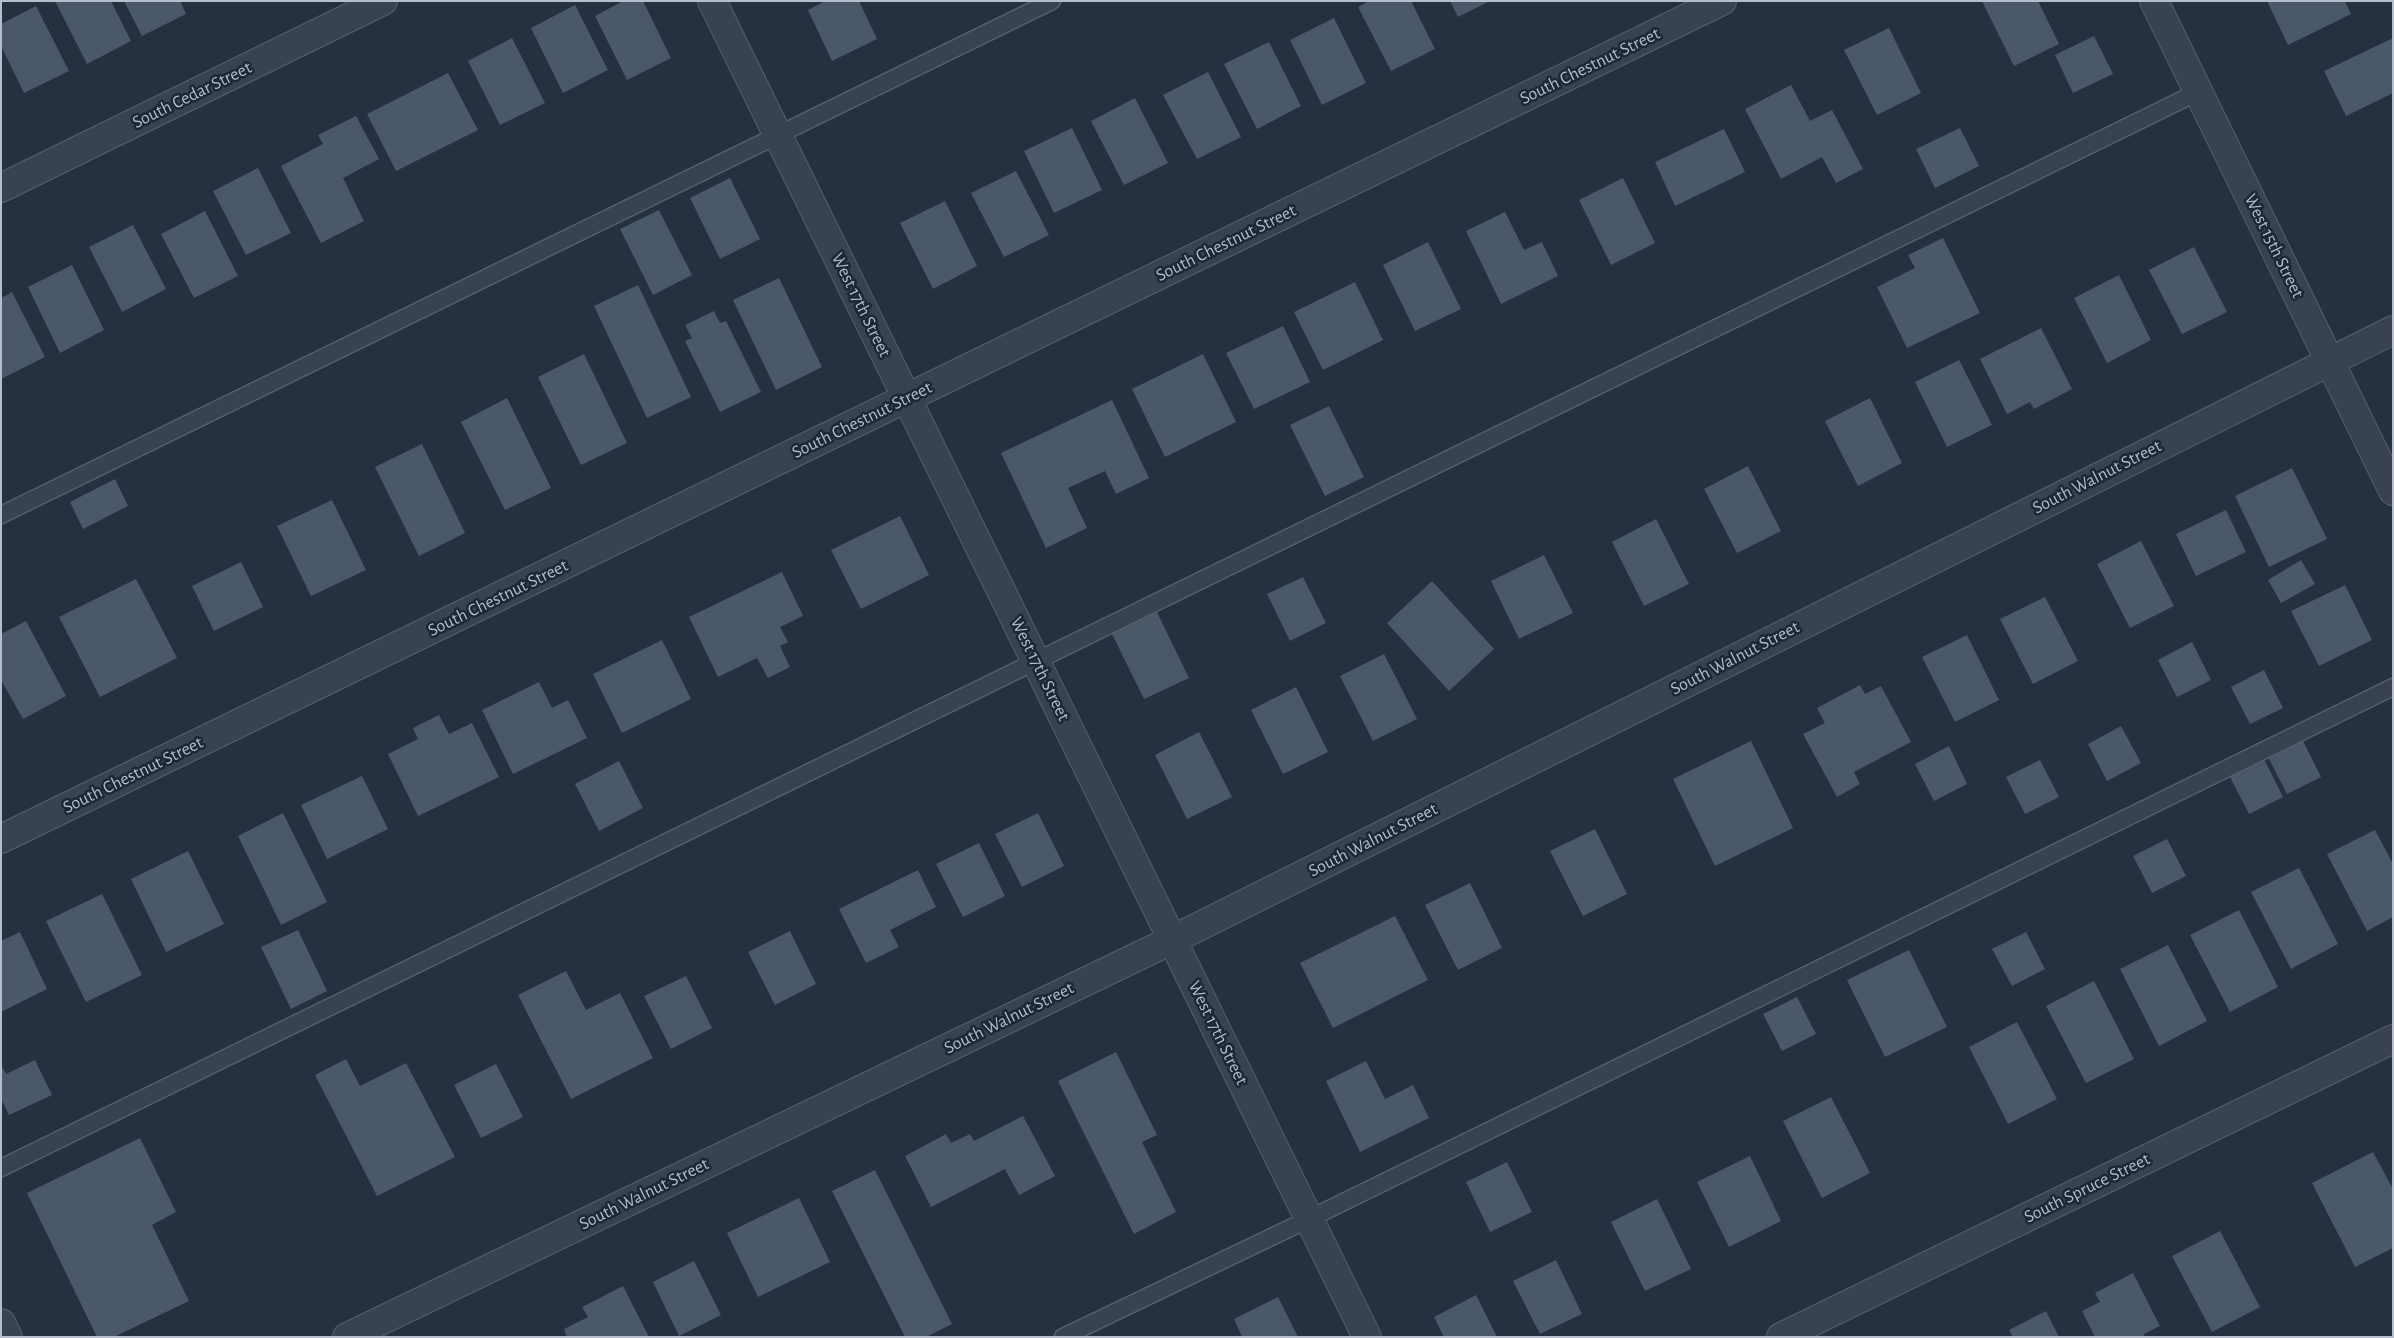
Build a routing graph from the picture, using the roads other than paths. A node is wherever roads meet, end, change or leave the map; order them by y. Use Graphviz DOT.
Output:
graph roads {
  1 [pos="383,1"];
  2 [pos="712,1"];
  3 [pos="1052,1"];
  4 [pos="1722,1"];
  5 [pos="2154,1"];
  6 [pos="2198,92"];
  7 [pos="778,134"];
  8 [pos="1,188"];
  9 [pos="2393,330"];
  10 [pos="2330,360"];
  11 [pos="907,398"];
  12 [pos="2393,491"];
  13 [pos="1,515"];
  14 [pos="1035,660"];
  15 [pos="2393,687"];
  16 [pos="1,839"];
  17 [pos="1172,940"];
  18 [pos="2393,1039"];
  19 [pos="1,1168"];
  20 [pos="1309,1219"];
  21 [pos="1,1323"];
  22 [pos="8,1337"];
  23 [pos="347,1337"];
  24 [pos="1063,1337"];
  25 [pos="1367,1337"];
  26 [pos="1780,1337"];
  1 -- 8 [label="street, South Cedar Street"];
  2 -- 7 [label="street, West 17th Street"];
  3 -- 7 [label="lane"];
  4 -- 11 [label="street, South Chestnut Street"];
  5 -- 6 [label="street, West 15th Street"];
  6 -- 10 [label="street, West 15th Street"];
  6 -- 14 [label="lane"];
  7 -- 11 [label="street, West 17th Street"];
  7 -- 13 [label="lane"];
  9 -- 10 [label="street, South Walnut Street"];
  10 -- 12 [label="street, West 15th Street"];
  10 -- 17 [label="street, South Walnut Street"];
  11 -- 14 [label="street, West 17th Street"];
  11 -- 16 [label="street, South Chestnut Street"];
  14 -- 17 [label="street, West 17th Street"];
  14 -- 19 [label="lane"];
  15 -- 20 [label="lane"];
  17 -- 20 [label="street, West 17th Street"];
  17 -- 23 [label="street, South Walnut Street"];
  18 -- 26 [label="street, South Spruce Street"];
  20 -- 24 [label="lane"];
  20 -- 25 [label="street, West 17th Street"];
  21 -- 22 [label="street"];
}
